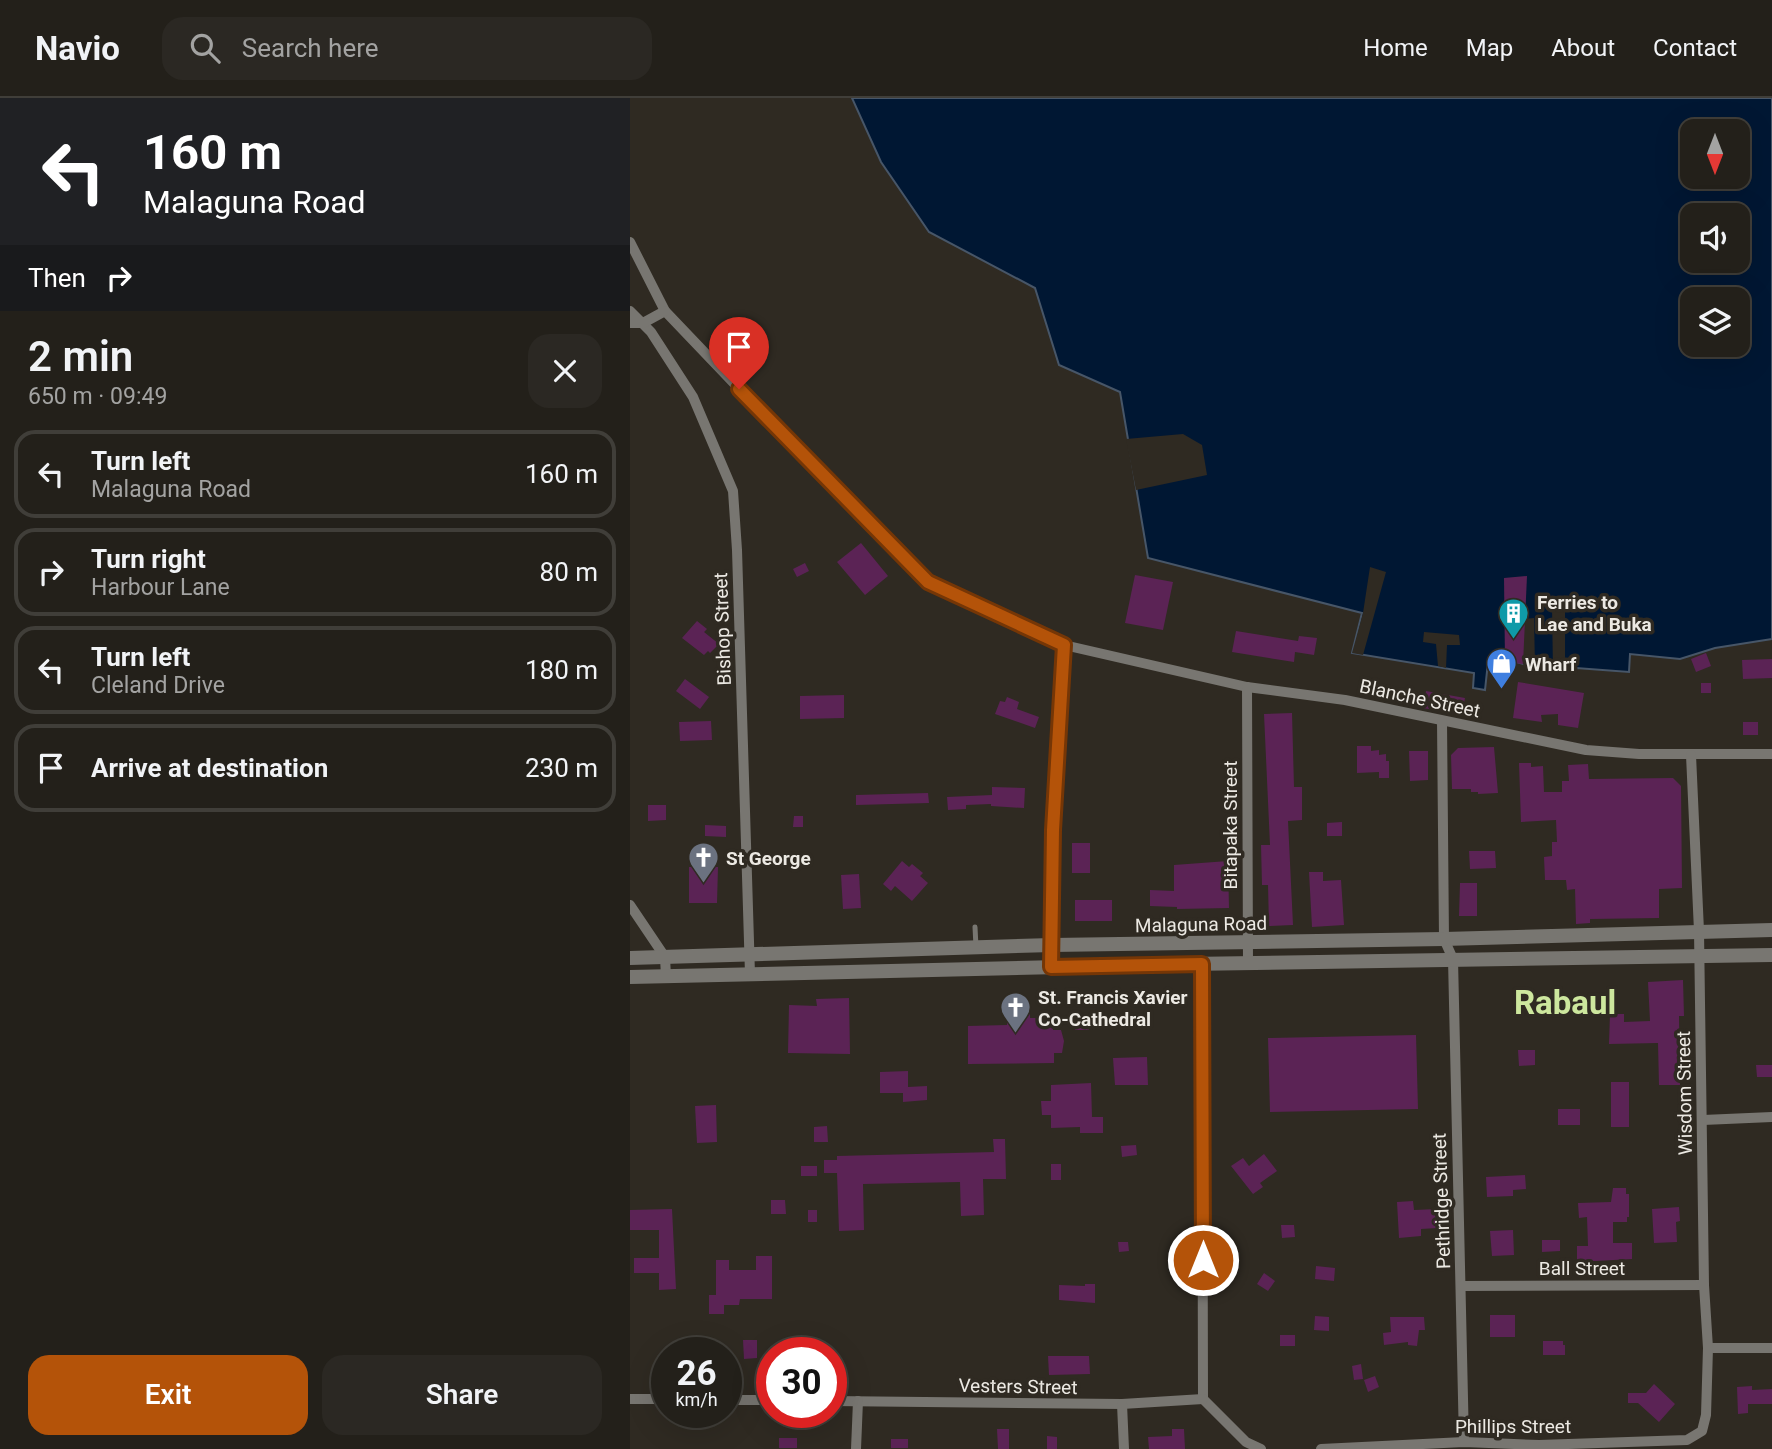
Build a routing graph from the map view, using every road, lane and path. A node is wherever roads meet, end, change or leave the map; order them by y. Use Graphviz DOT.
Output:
graph roads {
  1 [pos="630,242"];
  2 [pos="630,311"];
  3 [pos="665,311"];
  4 [pos="630,323"];
  5 [pos="643,323"];
  6 [pos="1064,645"];
  7 [pos="1247,687"];
  8 [pos="1442,721"];
  9 [pos="1772,754"];
  10 [pos="1691,755"];
  11 [pos="630,905"];
  12 [pos="975,927"];
  13 [pos="1772,930"];
  14 [pos="1699,931"];
  15 [pos="1444,939"];
  16 [pos="1248,943"];
  17 [pos="1052,945"];
  18 [pos="976,947"];
  19 [pos="750,953"];
  20 [pos="1772,955"];
  21 [pos="665,957"];
  22 [pos="1699,957"];
  23 [pos="630,958"];
  24 [pos="1453,959"];
  25 [pos="1248,963"];
  26 [pos="1202,964"];
  27 [pos="1051,967"];
  28 [pos="750,974"];
  29 [pos="630,977"];
  30 [pos="666,977"];
  31 [pos="1772,1117"];
  32 [pos="1703,1120"];
  33 [pos="1704,1285"];
  34 [pos="1461,1286"];
  35 [pos="1709,1348"];
  36 [pos="1772,1348"];
  37 [pos="630,1399"];
  38 [pos="651,1399"];
  39 [pos="1203,1399"];
  40 [pos="847,1401"];
  41 [pos="858,1401"];
  42 [pos="1122,1404"];
  43 [pos="1702,1431"];
  44 [pos="1464,1442"];
  45 [pos="856,1449"];
  46 [pos="1124,1449"];
  47 [pos="1261,1449"];
  48 [pos="1321,1449"];
  1 -- 3 [label="street, Blanche Street"];
  2 -- 5 [label="street, Bishop Street"];
  3 -- 5 [label="street"];
  3 -- 6 [label="street, Blanche Street"];
  4 -- 5 [label="street"];
  5 -- 19 [label="street, Bishop Street"];
  6 -- 7 [label="street, Blanche Street"];
  6 -- 17 [label="street"];
  7 -- 8 [label="street, Blanche Street"];
  7 -- 16 [label="street, Bitapaka Street"];
  8 -- 10 [label="street, Blanche Street"];
  8 -- 15 [label="street"];
  9 -- 10 [label="street, Blanche Street"];
  10 -- 14 [label="street, Wisdom Street"];
  11 -- 21 [label="street"];
  12 -- 18 [label="lane"];
  13 -- 14 [label="street, Malaguna Road"];
  14 -- 15 [label="street, Malaguna Road"];
  14 -- 22 [label="street, Wisdom Street"];
  15 -- 16 [label="street, Malaguna Road"];
  15 -- 24 [label="street"];
  16 -- 17 [label="street, Malaguna Road"];
  16 -- 25 [label="street, Bitapaka Street"];
  17 -- 18 [label="street, Malaguna Road"];
  17 -- 27 [label="street"];
  18 -- 19 [label="street, Malaguna Road"];
  19 -- 21 [label="street, Malaguna Road"];
  19 -- 28 [label="street, Bishop Street"];
  20 -- 22 [label="street, Malaguna Road"];
  21 -- 23 [label="street, Malaguna Road"];
  21 -- 30 [label="street"];
  22 -- 24 [label="street, Malaguna Road"];
  22 -- 32 [label="street, Wisdom Street"];
  24 -- 25 [label="street, Malaguna Road"];
  24 -- 34 [label="street, Pethridge Street"];
  25 -- 26 [label="street, Malaguna Road"];
  26 -- 27 [label="street, Malaguna Road"];
  26 -- 39 [label="street"];
  27 -- 28 [label="street, Malaguna Road"];
  28 -- 30 [label="street, Malaguna Road"];
  29 -- 30 [label="street, Malaguna Road"];
  31 -- 32 [label="street"];
  32 -- 33 [label="street, Wisdom Street"];
  33 -- 34 [label="street, Ball Street"];
  33 -- 35 [label="street, Wisdom Street"];
  34 -- 44 [label="street, Pethridge Street"];
  35 -- 36 [label="street"];
  35 -- 43 [label="street, Wisdom Street"];
  37 -- 38 [label="street"];
  39 -- 42 [label="street, Vesters Street"];
  39 -- 47 [label="street"];
  40 -- 41 [label="street, Vesters Street"];
  41 -- 42 [label="street, Vesters Street"];
  41 -- 45 [label="street"];
  42 -- 46 [label="street"];
  43 -- 44 [label="street, Phillips Street"];
  44 -- 48 [label="street, Phillips Street"];
}
